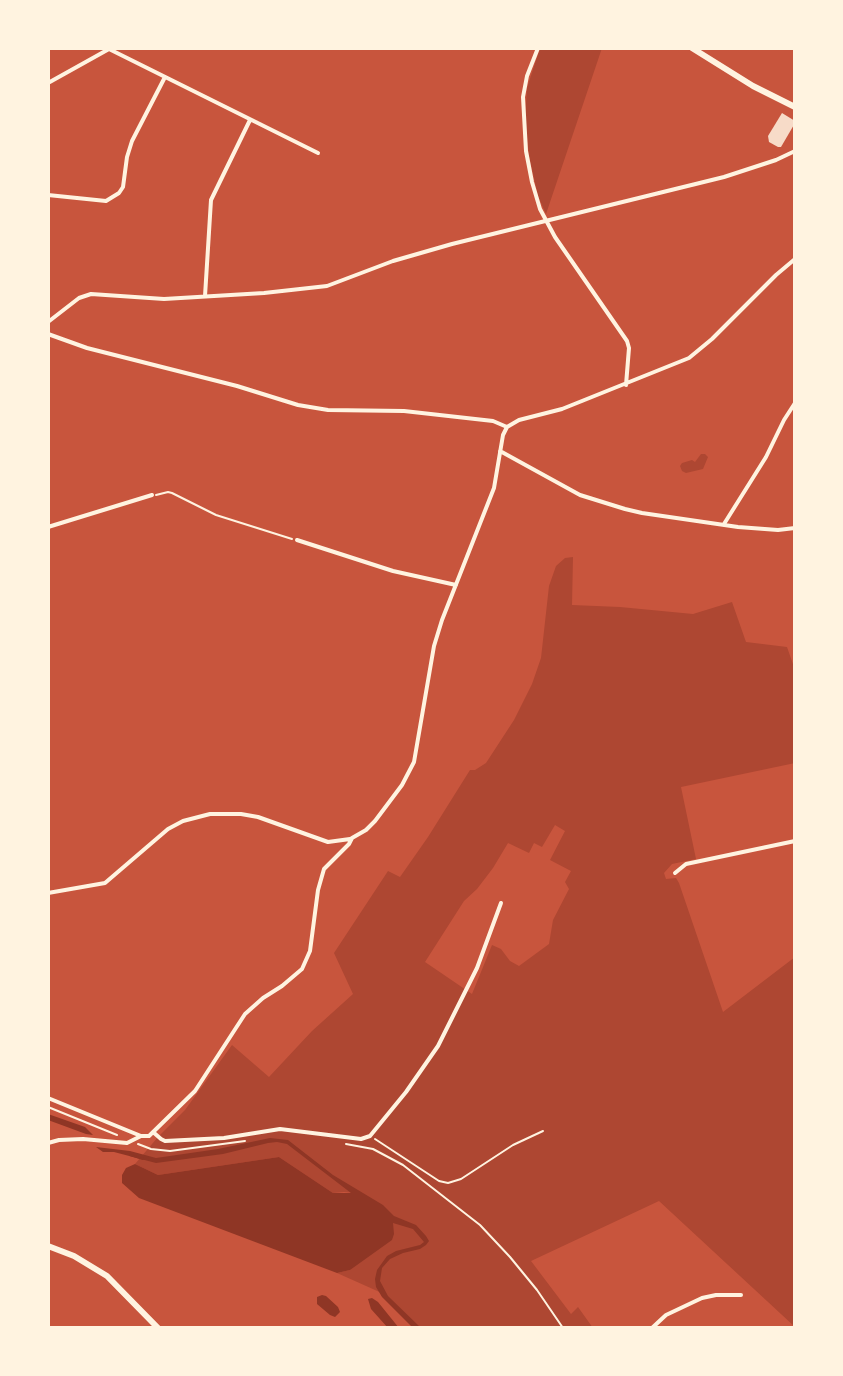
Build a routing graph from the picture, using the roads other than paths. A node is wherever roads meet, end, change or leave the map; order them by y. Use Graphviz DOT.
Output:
graph roads {
  1 [pos="538,48"];
  2 [pos="692,48"];
  3 [pos="109,49"];
  4 [pos="165,77"];
  5 [pos="48,83"];
  6 [pos="795,107"];
  7 [pos="250,120"];
  8 [pos="795,151"];
  9 [pos="318,153"];
  10 [pos="48,195"];
  11 [pos="546,221"];
  12 [pos="795,259"];
  13 [pos="205,296"];
  14 [pos="48,322"];
  15 [pos="48,334"];
  16 [pos="626,385"];
  17 [pos="795,403"];
  18 [pos="507,427"];
  19 [pos="500,451"];
  20 [pos="152,495"];
  21 [pos="724,524"];
  22 [pos="48,527"];
  23 [pos="795,528"];
  24 [pos="297,540"];
  25 [pos="456,585"];
  26 [pos="352,838"];
  27 [pos="795,841"];
  28 [pos="675,873"];
  29 [pos="48,893"];
  30 [pos="501,903"];
  31 [pos="48,1098"];
  32 [pos="153,1132"];
  33 [pos="141,1136"];
  34 [pos="48,1143"];
  35 [pos="48,1246"];
  36 [pos="741,1295"];
  37 [pos="158,1328"];
  38 [pos="652,1328"];
  1 -- 11 [label="street"];
  2 -- 6 [label="main road"];
  3 -- 4 [label="street"];
  3 -- 5 [label="street"];
  4 -- 7 [label="street"];
  4 -- 10 [label="street"];
  7 -- 9 [label="street"];
  7 -- 13 [label="street"];
  8 -- 11 [label="street"];
  11 -- 13 [label="street"];
  11 -- 16 [label="street"];
  12 -- 16 [label="street"];
  13 -- 14 [label="street"];
  15 -- 18 [label="street"];
  16 -- 18 [label="street"];
  17 -- 21 [label="street"];
  18 -- 19 [label="street"];
  19 -- 21 [label="street"];
  19 -- 25 [label="street"];
  20 -- 22 [label="street"];
  21 -- 23 [label="street"];
  24 -- 25 [label="street"];
  25 -- 26 [label="street"];
  26 -- 29 [label="street"];
  26 -- 32 [label="street"];
  27 -- 28 [label="street"];
  30 -- 32 [label="street"];
  31 -- 33 [label="street"];
  32 -- 33 [label="street"];
  33 -- 34 [label="street"];
  35 -- 37 [label="main road"];
  36 -- 38 [label="street"];
}
